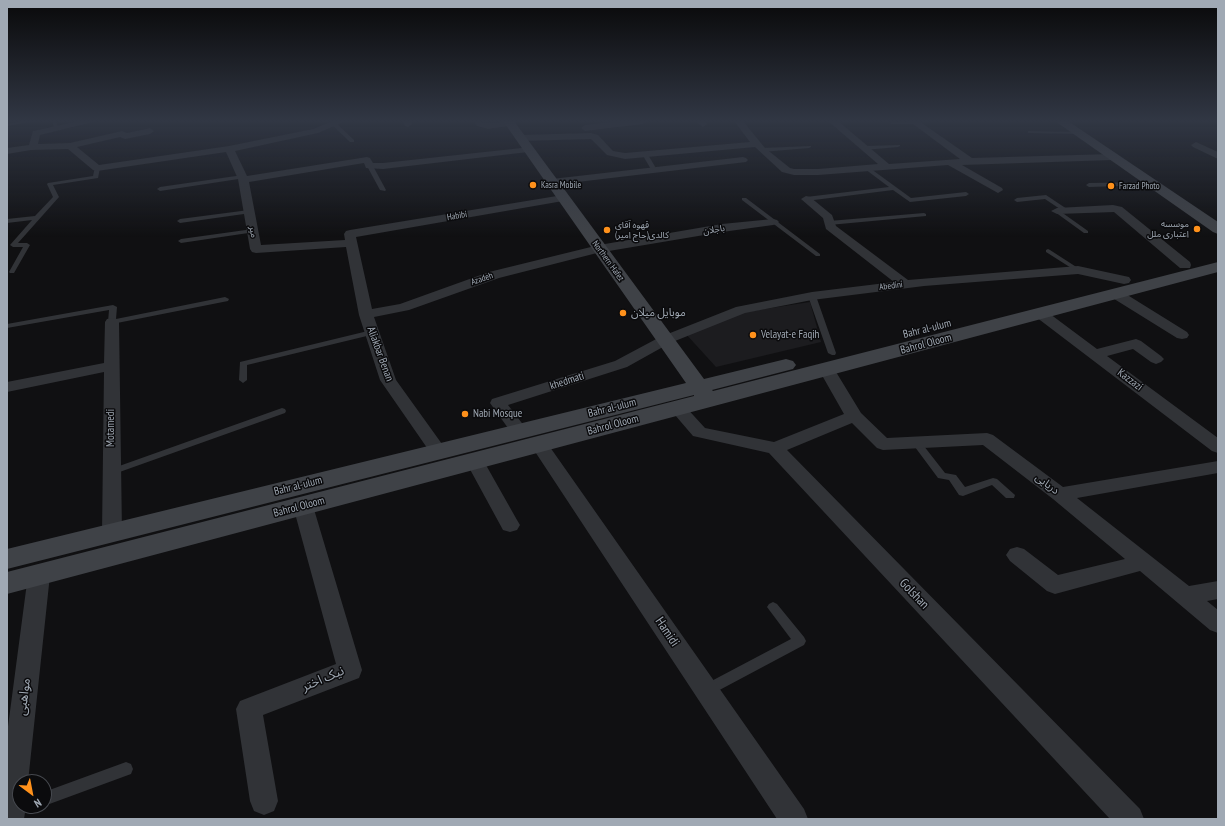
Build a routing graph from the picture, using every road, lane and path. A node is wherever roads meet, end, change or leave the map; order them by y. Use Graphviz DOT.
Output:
graph roads {
  1 [pos="87,160"];
  2 [pos="156,160"];
  3 [pos="234,160"];
  4 [pos="424,160"];
  5 [pos="535,160"];
  6 [pos="648,160"];
  7 [pos="743,160"];
  8 [pos="774,160"];
  9 [pos="878,160"];
  10 [pos="968,160"];
  11 [pos="1040,160"];
  12 [pos="1116,160"];
  13 [pos="1127,160"];
  14 [pos="950,162"];
  15 [pos="971,162"];
  16 [pos="370,166"];
  17 [pos="886,166"];
  18 [pos="97,168"];
  19 [pos="867,168"];
  20 [pos="654,170"];
  21 [pos="243,179"];
  22 [pos="552,182"];
  23 [pos="1151,183"];
  24 [pos="1089,185"];
  25 [pos="894,188"];
  26 [pos="160,189"];
  27 [pos="383,190"];
  28 [pos="998,190"];
  29 [pos="966,194"];
  30 [pos="563,198"];
  31 [pos="744,199"];
  32 [pos="806,199"];
  33 [pos="1018,200"];
  34 [pos="1061,211"];
  35 [pos="249,212"];
  36 [pos="924,215"];
  37 [pos="1218,217"];
  38 [pos="37,218"];
  39 [pos="7,221"];
  40 [pos="180,221"];
  41 [pos="773,222"];
  42 [pos="829,223"];
  43 [pos="1218,229"];
  44 [pos="253,231"];
  45 [pos="1086,232"];
  46 [pos="351,238"];
  47 [pos="181,241"];
  48 [pos="600,249"];
  49 [pos="1048,251"];
  50 [pos="818,255"];
  51 [pos="1218,257"];
  52 [pos="1185,265"];
  53 [pos="1218,267"];
  54 [pos="1078,270"];
  55 [pos="12,272"];
  56 [pos="905,284"];
  57 [pos="1120,287"];
  58 [pos="812,296"];
  59 [pos="225,299"];
  60 [pos="1041,314"];
  61 [pos="366,315"];
  62 [pos="112,322"];
  63 [pos="7,326"];
  64 [pos="372,332"];
  65 [pos="1182,335"];
  66 [pos="665,340"];
  67 [pos="1095,354"];
  68 [pos="1156,359"];
  69 [pos="829,361"];
  70 [pos="112,366"];
  71 [pos="243,380"];
  72 [pos="7,387"];
  73 [pos="703,394"];
  74 [pos="677,408"];
  75 [pos="282,411"];
  76 [pos="854,416"];
  77 [pos="520,431"];
  78 [pos="917,443"];
  79 [pos="539,444"];
  80 [pos="1218,447"];
  81 [pos="775,448"];
  82 [pos="438,451"];
  83 [pos="475,462"];
  84 [pos="1218,467"];
  85 [pos="111,472"];
  86 [pos="1060,494"];
  87 [pos="1010,495"];
  88 [pos="304,506"];
  89 [pos="510,525"];
  90 [pos="112,533"];
  91 [pos="1017,555"];
  92 [pos="7,559"];
  93 [pos="1144,562"];
  94 [pos="39,575"];
  95 [pos="7,583"];
  96 [pos="1218,590"];
  97 [pos="1185,596"];
  98 [pos="773,607"];
  99 [pos="1218,623"];
  100 [pos="707,690"];
  101 [pos="126,769"];
  102 [pos="19,774"];
  103 [pos="52,796"];
  104 [pos="264,801"];
  105 [pos="794,819"];
  106 [pos="1130,819"];
  1 -- 18 [label="street"];
  2 -- 18 [label="street"];
  3 -- 21 [label="street, میر"];
  4 -- 16 [label="street"];
  5 -- 22 [label="main road, Northern Hafez"];
  6 -- 20 [label="lane"];
  7 -- 20 [label="street"];
  8 -- 19 [label="street"];
  9 -- 17 [label="street"];
  10 -- 15 [label="street"];
  11 -- 15 [label="street"];
  12 -- 23 [label="main road"];
  13 -- 37 [label="main road"];
  14 -- 15 [label="street"];
  14 -- 17 [label="street"];
  14 -- 28 [label="street"];
  16 -- 21 [label="street"];
  16 -- 27 [label="lane"];
  17 -- 19 [label="street"];
  18 -- 38 [label="lane"];
  19 -- 25 [label="lane"];
  20 -- 22 [label="street"];
  21 -- 26 [label="lane"];
  21 -- 35 [label="street, میر"];
  22 -- 30 [label="main road, Northern Hafez"];
  23 -- 24 [label="lane"];
  23 -- 43 [label="main road"];
  25 -- 29 [label="lane"];
  25 -- 32 [label="lane"];
  30 -- 46 [label="street, Habibi"];
  30 -- 48 [label="main road, Northern Hafez"];
  31 -- 41 [label="lane"];
  32 -- 42 [label="street"];
  33 -- 34 [label="lane"];
  34 -- 45 [label="lane"];
  34 -- 52 [label="street"];
  35 -- 40 [label="lane"];
  35 -- 44 [label="street, میر"];
  36 -- 42 [label="lane"];
  38 -- 39 [label="lane"];
  38 -- 55 [label="lane"];
  41 -- 48 [label="street, باجلان"];
  41 -- 50 [label="lane"];
  42 -- 56 [label="street"];
  44 -- 46 [label="street, میر"];
  44 -- 47 [label="lane"];
  46 -- 61 [label="street, Aliakbar Benan"];
  48 -- 61 [label="street, Azadeh"];
  48 -- 66 [label="main road, Northern Hafez"];
  49 -- 54 [label="lane"];
  51 -- 52 [label="main road, Bahr al-ulum"];
  52 -- 57 [label="main road, Bahr al-ulum"];
  53 -- 57 [label="main road, Bahrol Oloom"];
  54 -- 56 [label="street, Abedini"];
  54 -- 57 [label="street, Abedini"];
  56 -- 58 [label="street, Abedini"];
  57 -- 60 [label="main road, Bahrol Oloom"];
  57 -- 65 [label="street, Abedini"];
  57 -- 69 [label="main road, Bahr al-ulum"];
  58 -- 66 [label="street, Abedini"];
  58 -- 69 [label="lane"];
  59 -- 62 [label="lane"];
  60 -- 67 [label="street, Kazzazi"];
  60 -- 69 [label="main road, Bahrol Oloom"];
  61 -- 64 [label="street, Aliakbar Benan"];
  62 -- 63 [label="lane"];
  62 -- 70 [label="street, Motamedi"];
  64 -- 71 [label="lane"];
  64 -- 82 [label="street, Aliakbar Benan"];
  66 -- 73 [label="main road, Northern Hafez"];
  66 -- 77 [label="street, khedmati"];
  67 -- 68 [label="street"];
  67 -- 80 [label="street, Kazzazi"];
  69 -- 73 [label="main road, Bahrol Oloom"];
  69 -- 76 [label="street, دریایی"];
  70 -- 72 [label="street"];
  70 -- 85 [label="street, Motamedi"];
  73 -- 74 [label="main road, Bahrol Oloom"];
  73 -- 77 [label="main road, Bahr al-ulum"];
  74 -- 79 [label="main road, Bahrol Oloom"];
  74 -- 81 [label="street"];
  75 -- 85 [label="lane"];
  76 -- 78 [label="street, دریایی"];
  76 -- 81 [label="street"];
  77 -- 82 [label="main road, Bahr al-ulum"];
  78 -- 86 [label="street, دریایی"];
  78 -- 87 [label="lane"];
  79 -- 83 [label="main road, Bahrol Oloom"];
  79 -- 100 [label="street, Hamidi"];
  81 -- 106 [label="street, Golshan"];
  82 -- 90 [label="main road, Bahr al-ulum"];
  83 -- 88 [label="main road, Bahrol Oloom"];
  83 -- 89 [label="street"];
  84 -- 86 [label="street"];
  85 -- 90 [label="street, Motamedi"];
  86 -- 93 [label="street, دریایی"];
  88 -- 94 [label="main road, Bahrol Oloom"];
  88 -- 104 [label="street, نیک اختر"];
  90 -- 92 [label="main road, Bahr al-ulum"];
  91 -- 93 [label="street"];
  93 -- 97 [label="street, دریایی"];
  94 -- 95 [label="main road, Bahrol Oloom"];
  94 -- 102 [label="street, مواهبی"];
  96 -- 97 [label="street"];
  97 -- 99 [label="street, دریایی"];
  98 -- 100 [label="lane"];
  100 -- 105 [label="street, Hamidi"];
  101 -- 103 [label="lane"];
}
